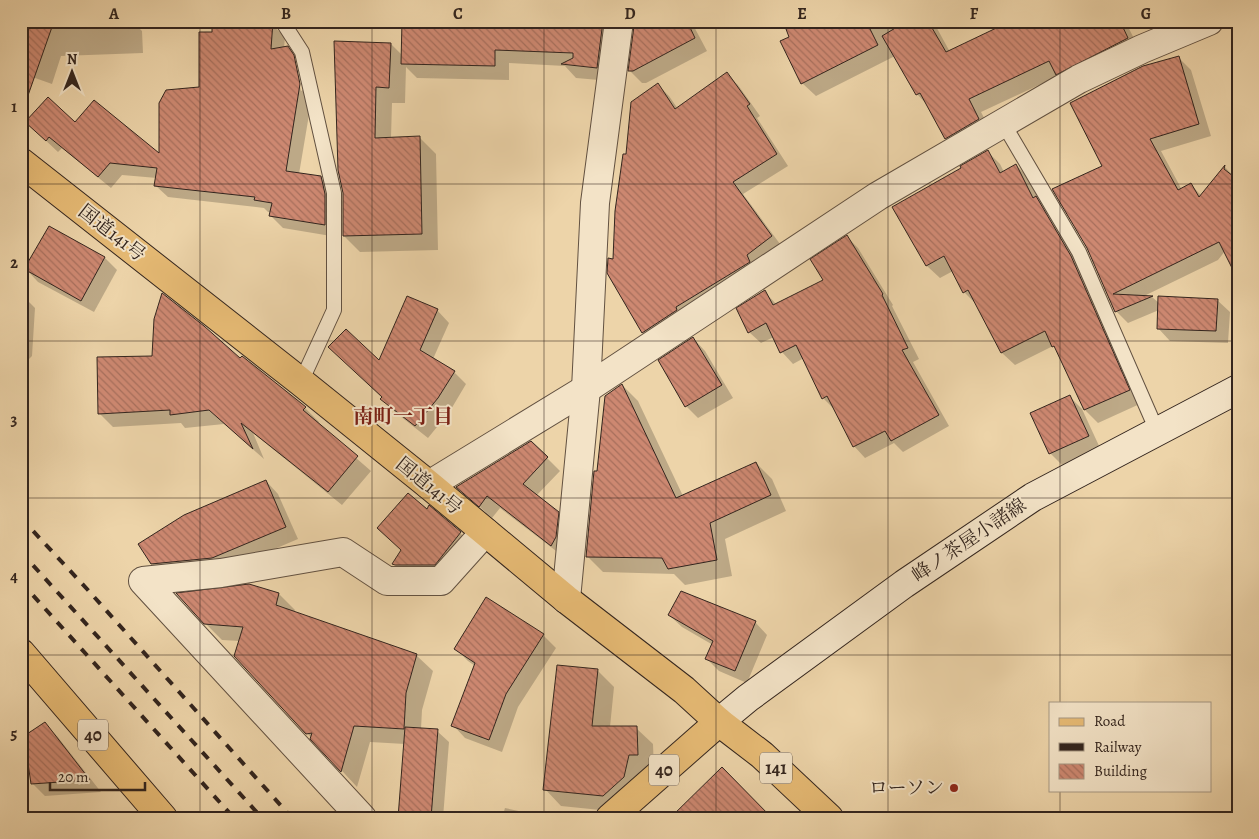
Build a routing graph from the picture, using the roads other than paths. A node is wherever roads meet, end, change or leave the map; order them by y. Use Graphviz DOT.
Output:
graph roads {
  1 [pos="282,21"];
  2 [pos="619,21"];
  3 [pos="1209,21"];
  4 [pos="1003,123"];
  5 [pos="21,162"];
  6 [pos="301,382"];
  7 [pos="586,389"];
  8 [pos="1238,389"];
  9 [pos="1157,431"];
  10 [pos="429,485"];
  11 [pos="485,532"];
  12 [pos="566,599"];
  13 [pos="21,653"];
  14 [pos="719,722"];
  15 [pos="163,818"];
  16 [pos="362,818"];
  17 [pos="610,818"];
  18 [pos="829,818"];
  1 -- 6 [label="lane"];
  2 -- 7 [label="street"];
  3 -- 4 [label="street"];
  4 -- 7 [label="street"];
  4 -- 9 [label="lane"];
  5 -- 6 [label="main road, 国道141号 / 141"];
  6 -- 10 [label="main road, 国道141号 / 141"];
  7 -- 10 [label="street"];
  7 -- 12 [label="street"];
  8 -- 9 [label="street, 峰ノ茶屋小諸線"];
  9 -- 14 [label="street, 峰ノ茶屋小諸線"];
  10 -- 11 [label="main road, 国道141号 / 141"];
  11 -- 12 [label="main road, 国道141号 / 141"];
  11 -- 16 [label="street"];
  12 -- 14 [label="main road, 国道141号 / 141"];
  13 -- 15 [label="main road, 40"];
  14 -- 17 [label="main road, 40"];
  14 -- 18 [label="main road, 国道141号 / 141"];
}
